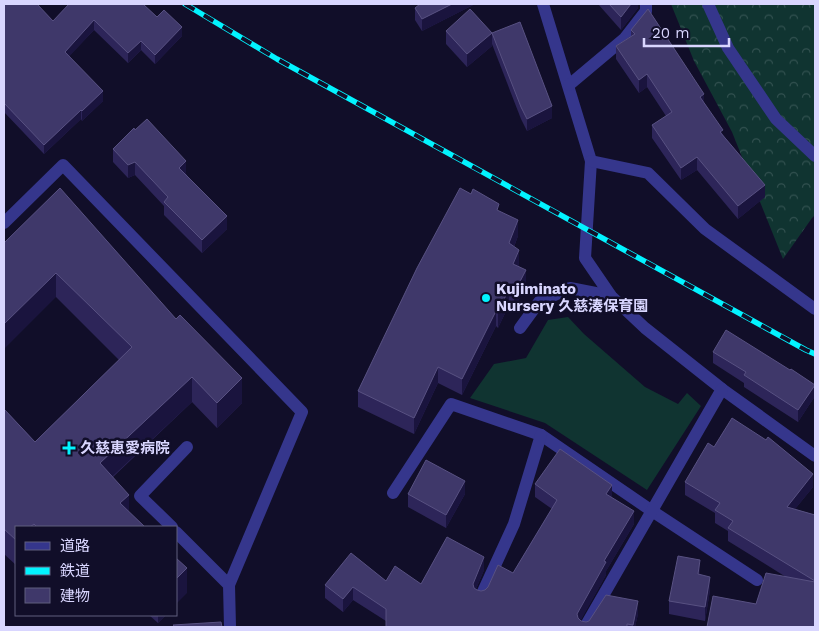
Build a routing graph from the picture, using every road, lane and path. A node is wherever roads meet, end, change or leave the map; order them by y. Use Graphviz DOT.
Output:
graph roads {
  1 [pos="543,4"];
  2 [pos="646,4"];
  3 [pos="708,4"];
  4 [pos="568,84"];
  5 [pos="815,156"];
  6 [pos="591,161"];
  7 [pos="4,224"];
  8 [pos="611,296"];
  9 [pos="815,309"];
  10 [pos="520,328"];
  11 [pos="722,389"];
  12 [pos="541,435"];
  13 [pos="187,447"];
  14 [pos="815,456"];
  15 [pos="393,494"];
  16 [pos="652,511"];
  17 [pos="171,526"];
  18 [pos="178,534"];
  19 [pos="757,580"];
  20 [pos="229,585"];
  21 [pos="482,596"];
  22 [pos="230,627"];
  23 [pos="585,627"];
  1 -- 4 [label="street"];
  2 -- 4 [label="street"];
  3 -- 5 [label="street"];
  4 -- 6 [label="street"];
  6 -- 8 [label="street"];
  6 -- 9 [label="street"];
  7 -- 20 [label="street"];
  8 -- 10 [label="street"];
  8 -- 11 [label="street"];
  11 -- 14 [label="street"];
  11 -- 16 [label="street"];
  12 -- 15 [label="street"];
  12 -- 16 [label="street"];
  12 -- 21 [label="street"];
  13 -- 17 [label="street"];
  16 -- 19 [label="street"];
  16 -- 23 [label="street"];
  18 -- 20 [label="street"];
  20 -- 22 [label="street"];
}
